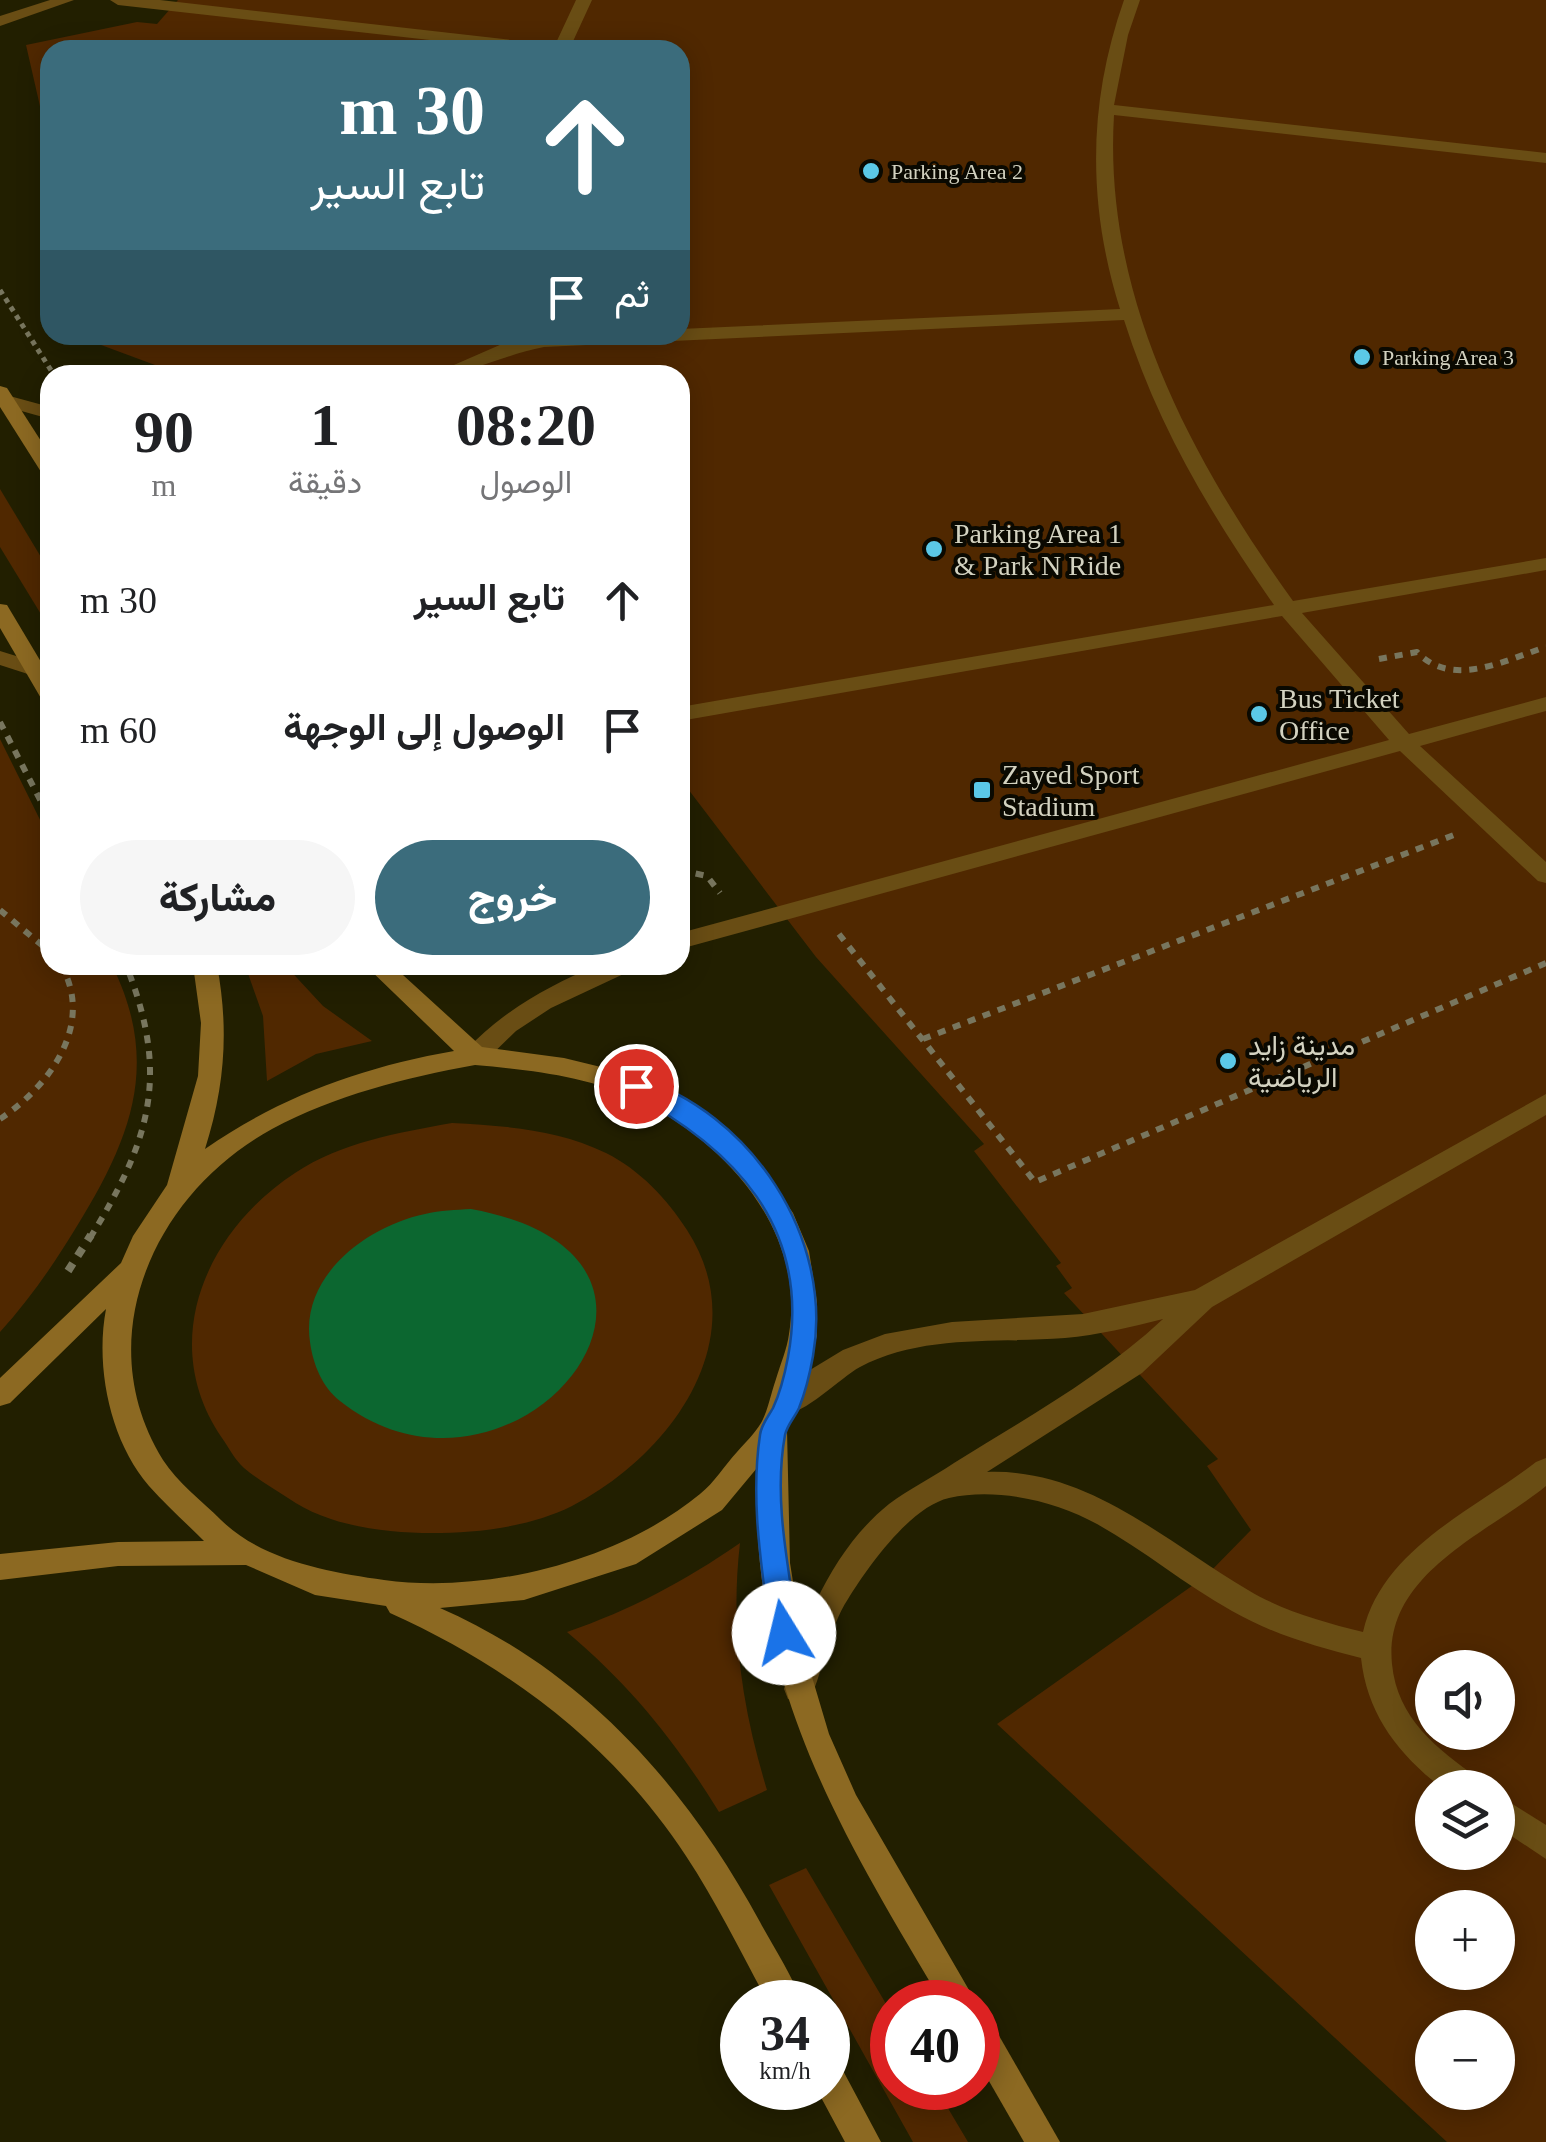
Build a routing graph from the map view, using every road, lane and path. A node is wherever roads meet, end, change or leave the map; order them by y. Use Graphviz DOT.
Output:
graph roads {
  1 [pos="66,0"];
  2 [pos="118,0"];
  3 [pos="584,0"];
  4 [pos="1132,0"];
  5 [pos="0,21"];
  6 [pos="472,40"];
  7 [pos="566,40"];
  8 [pos="1103,109"];
  9 [pos="1546,158"];
  10 [pos="0,290"];
  11 [pos="1129,314"];
  12 [pos="690,334"];
  13 [pos="496,345"];
  14 [pos="48,365"];
  15 [pos="459,365"];
  16 [pos="3,396"];
  17 [pos="40,409"];
  18 [pos="40,455"];
  19 [pos="1546,564"];
  20 [pos="0,610"];
  21 [pos="1288,610"];
  22 [pos="1546,647"];
  23 [pos="0,658"];
  24 [pos="1378,660"];
  25 [pos="34,669"];
  26 [pos="40,679"];
  27 [pos="1546,704"];
  28 [pos="690,712"];
  29 [pos="0,722"];
  30 [pos="1406,744"];
  31 [pos="40,799"];
  32 [pos="1486,823"];
  33 [pos="1546,876"];
  34 [pos="816,905"];
  35 [pos="0,910"];
  36 [pos="690,938"];
  37 [pos="40,944"];
  38 [pos="1546,963"];
  39 [pos="70,975"];
  40 [pos="130,975"];
  41 [pos="208,975"];
  42 [pos="387,975"];
  43 [pos="599,975"];
  44 [pos="922,1039"];
  45 [pos="475,1056"];
  46 [pos="1546,1103"];
  47 [pos="0,1118"];
  48 [pos="175,1191"];
  49 [pos="128,1272"];
  50 [pos="61,1280"];
  51 [pos="1202,1299"];
  52 [pos="0,1395"];
  53 [pos="780,1418"];
  54 [pos="1546,1470"];
  55 [pos="942,1486"];
  56 [pos="246,1553"];
  57 [pos="0,1567"];
  58 [pos="377,1595"];
  59 [pos="1374,1648"];
  60 [pos="799,1689"];
  61 [pos="1442,1770"];
  62 [pos="1515,1821"];
  63 [pos="1546,1844"];
  64 [pos="773,1980"];
  65 [pos="947,1980"];
  66 [pos="1000,2069"];
  67 [pos="847,2110"];
  68 [pos="864,2142"];
  69 [pos="1043,2142"];
  1 -- 5 [label="lane"];
  2 -- 6 [label="lane"];
  3 -- 7 [label="lane"];
  4 -- 8 [label="lane"];
  8 -- 9 [label="lane"];
  8 -- 11 [label="lane"];
  10 -- 14 [label="path"];
  11 -- 12 [label="lane"];
  11 -- 21 [label="lane"];
  13 -- 15 [label="lane"];
  16 -- 17 [label="lane"];
  16 -- 18 [label="street"];
  19 -- 21 [label="lane"];
  20 -- 25 [label="street"];
  21 -- 28 [label="lane"];
  21 -- 30 [label="lane"];
  22 -- 24 [label="path"];
  23 -- 25 [label="lane"];
  25 -- 26 [label="street"];
  27 -- 30 [label="lane"];
  29 -- 31 [label="path"];
  30 -- 32 [label="lane"];
  30 -- 34 [label="lane"];
  32 -- 33 [label="lane"];
  32 -- 44 [label="path"];
  34 -- 36 [label="lane"];
  34 -- 44 [label="path"];
  35 -- 37 [label="path"];
  38 -- 44 [label="path"];
  39 -- 47 [label="path"];
  40 -- 50 [label="path"];
  41 -- 48 [label="street"];
  42 -- 45 [label="street"];
  43 -- 45 [label="lane"];
  45 -- 48 [label="street"];
  45 -- 53 [label="street"];
  46 -- 51 [label="lane"];
  48 -- 49 [label="street"];
  49 -- 52 [label="street"];
  49 -- 56 [label="street"];
  51 -- 53 [label="lane"];
  51 -- 55 [label="lane"];
  53 -- 58 [label="street"];
  53 -- 60 [label="street"];
  54 -- 59 [label="lane"];
  55 -- 59 [label="lane"];
  55 -- 60 [label="lane"];
  56 -- 57 [label="street"];
  56 -- 58 [label="street"];
  58 -- 64 [label="street"];
  59 -- 61 [label="lane"];
  60 -- 65 [label="street"];
  62 -- 63 [label="lane"];
  66 -- 69 [label="street"];
  67 -- 68 [label="street"];
}
